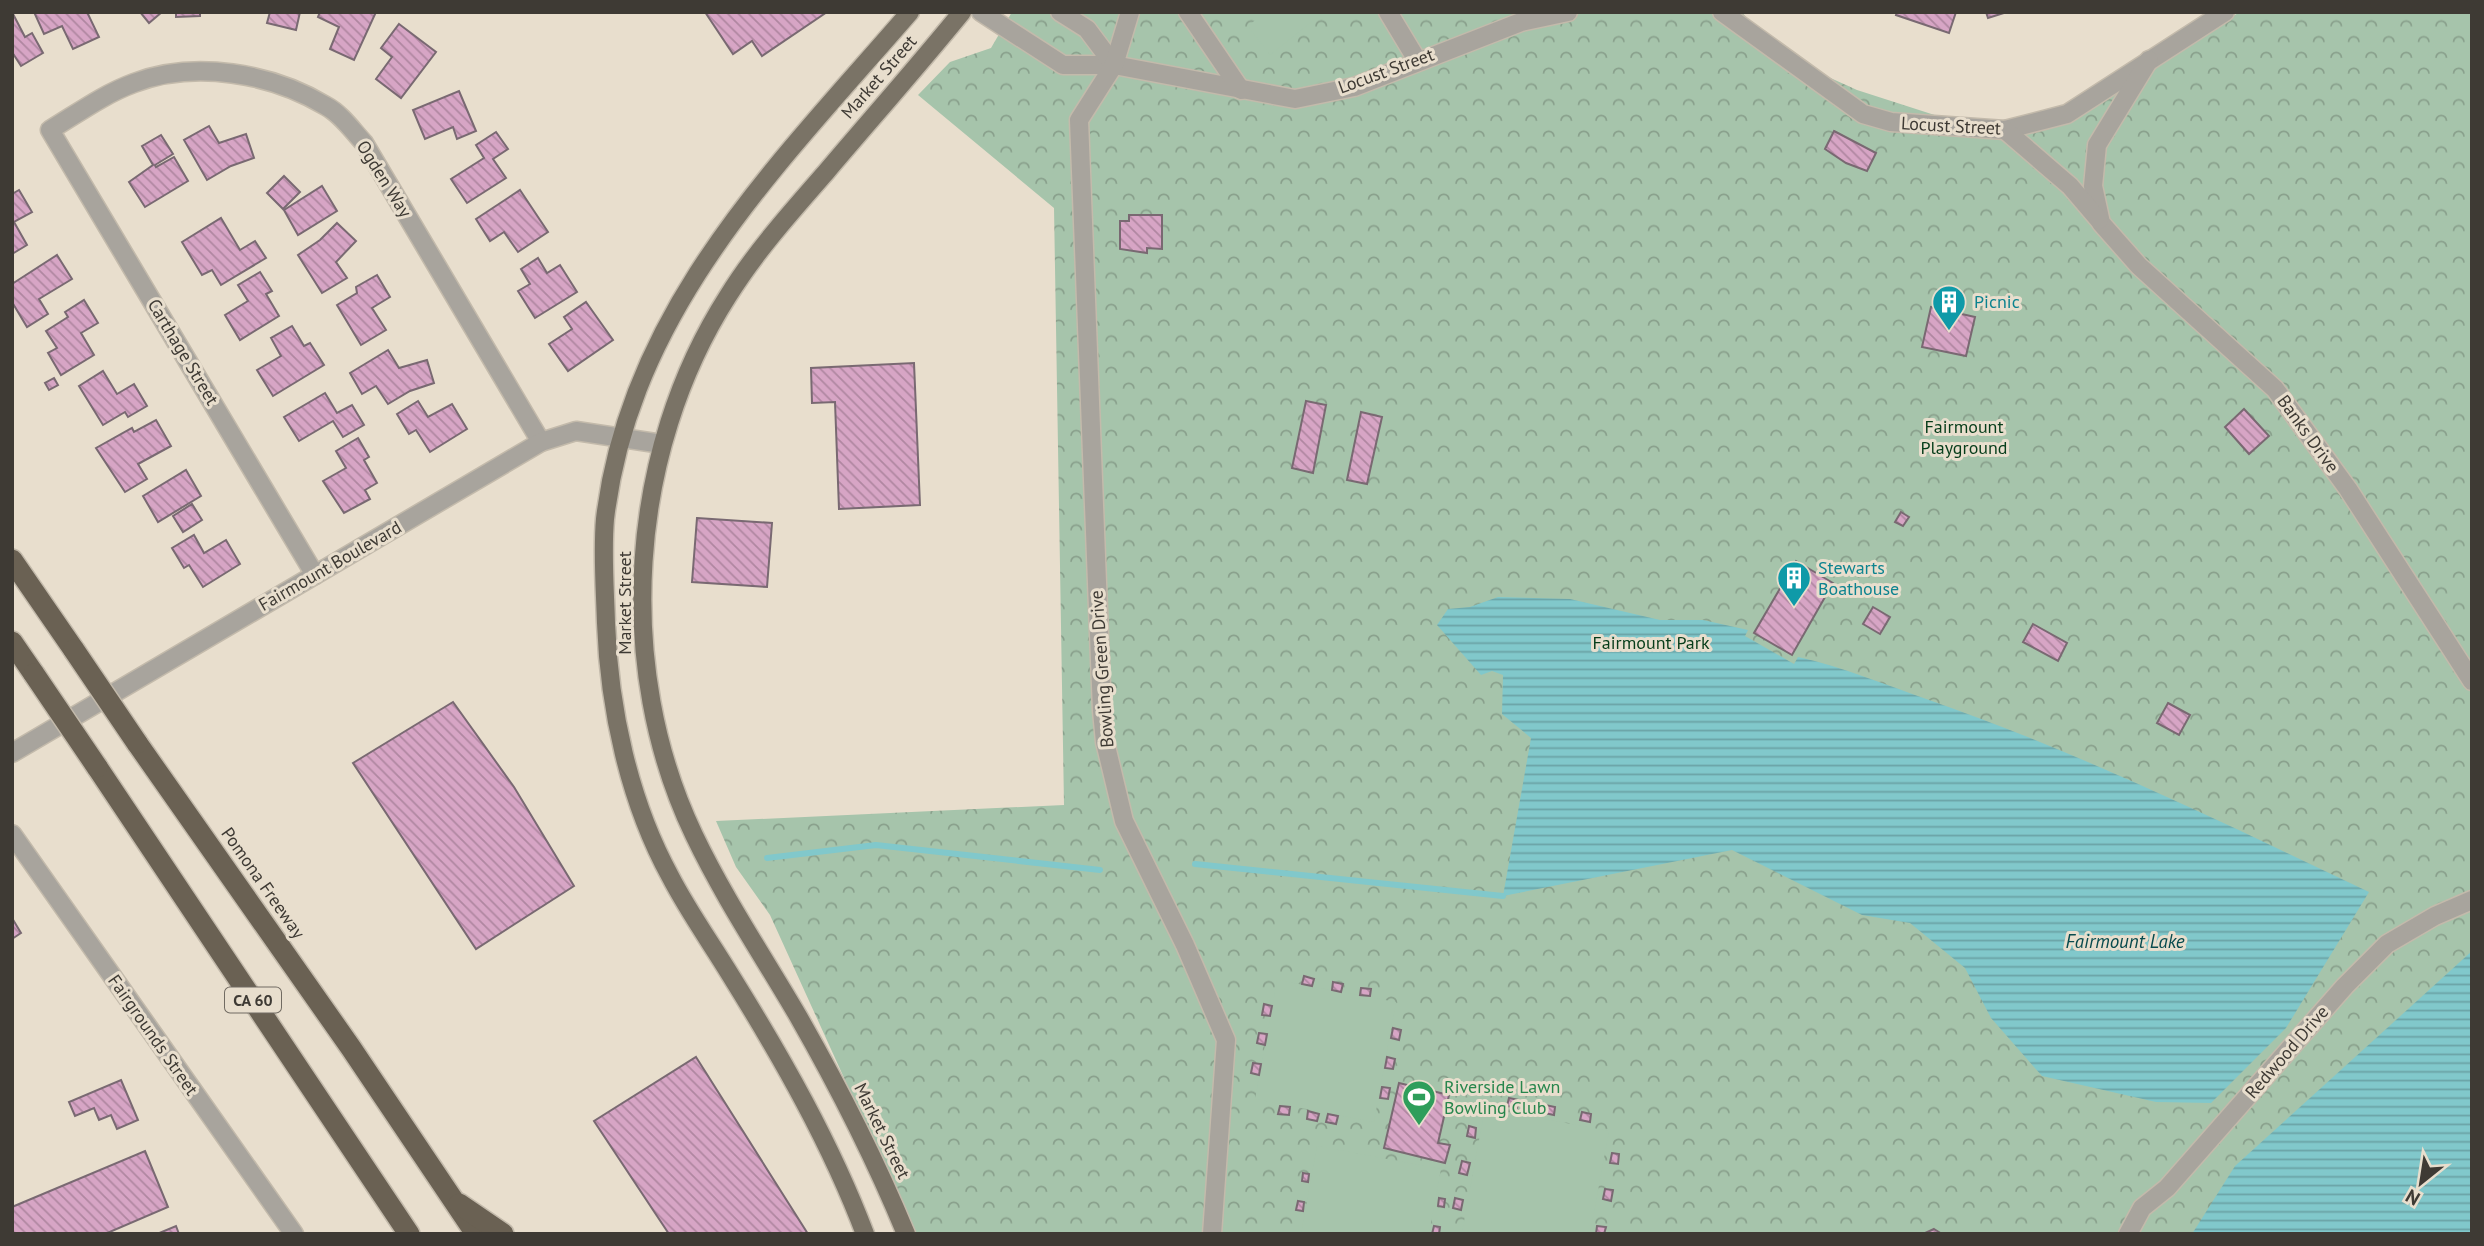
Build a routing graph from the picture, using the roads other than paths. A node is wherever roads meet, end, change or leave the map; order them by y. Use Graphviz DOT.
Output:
graph roads {
  1 [pos="910,12"];
  2 [pos="962,12"];
  3 [pos="981,12"];
  4 [pos="1060,12"];
  5 [pos="1130,12"];
  6 [pos="1188,12"];
  7 [pos="1388,12"];
  8 [pos="1568,12"];
  9 [pos="1722,12"];
  10 [pos="2225,12"];
  11 [pos="1417,60"];
  12 [pos="2149,60"];
  13 [pos="1114,65"];
  14 [pos="1241,90"];
  15 [pos="50,130"];
  16 [pos="2005,130"];
  17 [pos="2101,223"];
  18 [pos="623,436"];
  19 [pos="541,442"];
  20 [pos="662,444"];
  21 [pos="12,560"];
  22 [pos="315,575"];
  23 [pos="12,642"];
  24 [pos="2472,681"];
  25 [pos="12,753"];
  26 [pos="12,834"];
  27 [pos="2472,900"];
  28 [pos="456,1202"];
  29 [pos="292,1230"];
  30 [pos="409,1234"];
  31 [pos="476,1234"];
  32 [pos="503,1234"];
  33 [pos="865,1234"];
  34 [pos="906,1234"];
  35 [pos="1212,1234"];
  36 [pos="2128,1234"];
  1 -- 18 [label="main road, Market Street"];
  2 -- 20 [label="main road, Market Street"];
  3 -- 13 [label="street"];
  4 -- 13 [label="street"];
  5 -- 13 [label="street"];
  6 -- 14 [label="street"];
  7 -- 11 [label="street"];
  8 -- 11 [label="street, Locust Street"];
  9 -- 16 [label="street, Locust Street"];
  10 -- 12 [label="street, Locust Street"];
  11 -- 14 [label="street, Locust Street"];
  12 -- 16 [label="street, Locust Street"];
  12 -- 17 [label="street, Banks Drive"];
  13 -- 14 [label="street, Locust Street"];
  13 -- 35 [label="street, Bowling Green Drive"];
  15 -- 19 [label="street, Ogden Way"];
  15 -- 22 [label="street, Carthage Street"];
  16 -- 17 [label="street, Banks Drive"];
  17 -- 24 [label="street, Banks Drive"];
  18 -- 19 [label="street, Fairmount Boulevard"];
  18 -- 20 [label="street, Fairmount Boulevard"];
  18 -- 33 [label="main road, Market Street"];
  19 -- 22 [label="street, Fairmount Boulevard"];
  20 -- 34 [label="main road, Market Street"];
  21 -- 28 [label="highway, Pomona Freeway / CA 60, bridge"];
  22 -- 25 [label="street, Fairmount Boulevard"];
  23 -- 30 [label="highway, CA 60, bridge"];
  26 -- 29 [label="street, Fairgrounds Street"];
  27 -- 36 [label="street, Redwood Drive"];
  28 -- 31 [label="highway, Pomona Freeway / CA 60"];
  28 -- 32 [label="highway"];
}
